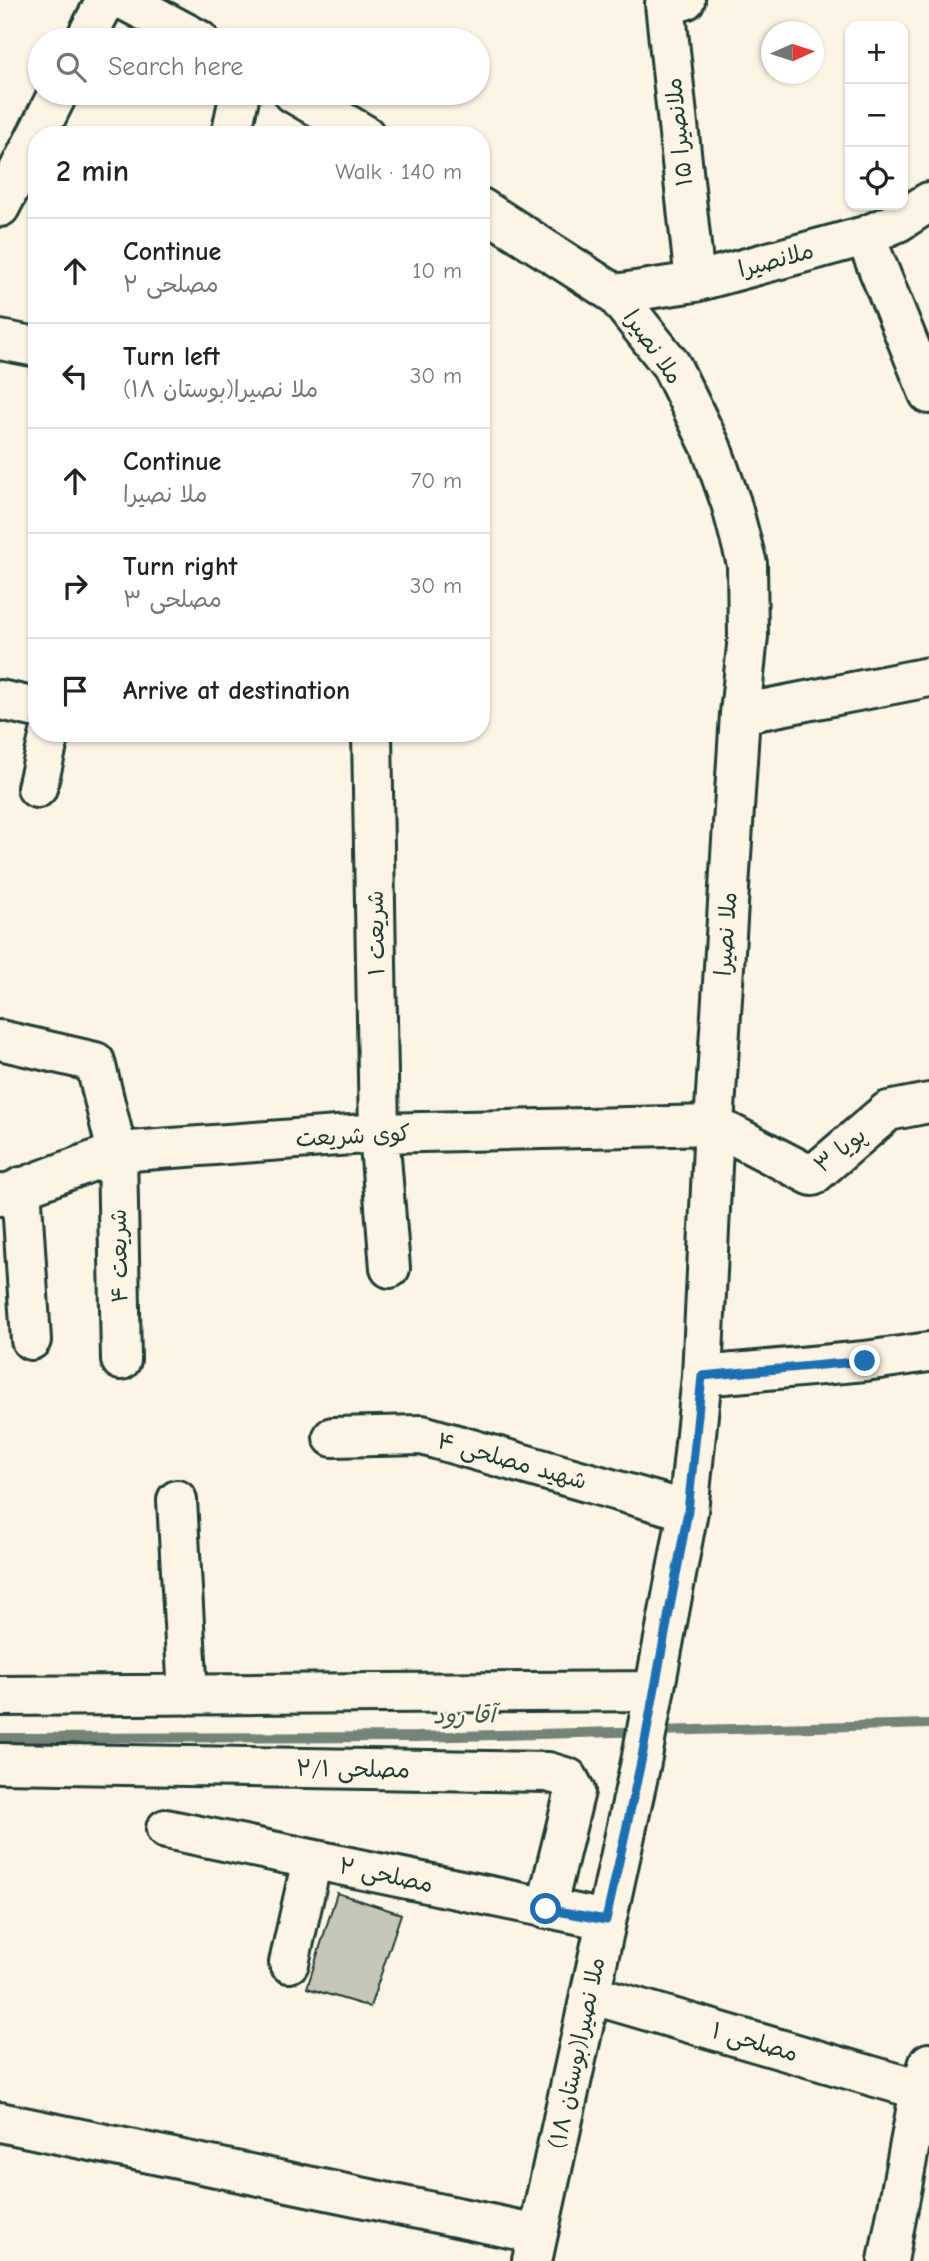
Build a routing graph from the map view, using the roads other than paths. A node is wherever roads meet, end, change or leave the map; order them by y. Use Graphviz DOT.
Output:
graph roads {
  1 [pos="106,0"];
  2 [pos="124,0"];
  3 [pos="685,0"];
  4 [pos="91,28"];
  5 [pos="176,28"];
  6 [pos="52,105"];
  7 [pos="237,105"];
  8 [pos="314,105"];
  9 [pos="42,126"];
  10 [pos="233,126"];
  11 [pos="350,126"];
  12 [pos="28,153"];
  13 [pos="929,201"];
  14 [pos="0,207"];
  15 [pos="490,214"];
  16 [pos="885,221"];
  17 [pos="695,282"];
  18 [pos="615,294"];
  19 [pos="0,340"];
  20 [pos="28,345"];
  21 [pos="929,394"];
  22 [pos="929,677"];
  23 [pos="0,700"];
  24 [pos="28,706"];
  25 [pos="740,714"];
  26 [pos="48,742"];
  27 [pos="372,742"];
  28 [pos="37,788"];
  29 [pos="0,1040"];
  30 [pos="929,1103"];
  31 [pos="714,1125"];
  32 [pos="379,1133"];
  33 [pos="117,1152"];
  34 [pos="11,1192"];
  35 [pos="390,1268"];
  36 [pos="31,1340"];
  37 [pos="929,1352"];
  38 [pos="121,1360"];
  39 [pos="702,1376"];
  40 [pos="333,1437"];
  41 [pos="177,1500"];
  42 [pos="688,1511"];
  43 [pos="188,1695"];
  44 [pos="0,1696"];
  45 [pos="650,1704"];
  46 [pos="641,1762"];
  47 [pos="0,1763"];
  48 [pos="166,1829"];
  49 [pos="312,1860"];
  50 [pos="546,1909"];
  51 [pos="606,1920"];
  52 [pos="289,1963"];
  53 [pos="590,1994"];
  54 [pos="925,2077"];
  55 [pos="0,2122"];
  56 [pos="918,2164"];
  57 [pos="535,2247"];
  58 [pos="888,2261"];
  1 -- 4 [label="street"];
  2 -- 5 [label="street"];
  3 -- 17 [label="street, ملانصیرا ۱۵"];
  6 -- 9 [label="street"];
  7 -- 10 [label="street"];
  8 -- 11 [label="street"];
  12 -- 14 [label="street"];
  13 -- 16 [label="street, ملانصیرا"];
  15 -- 18 [label="street, ملا نصیرا"];
  16 -- 17 [label="street, ملانصیرا"];
  16 -- 21 [label="street"];
  17 -- 18 [label="street, ملانصیرا"];
  18 -- 25 [label="street, ملا نصیرا"];
  19 -- 20 [label="street"];
  22 -- 25 [label="street"];
  23 -- 24 [label="street"];
  25 -- 31 [label="street, ملا نصیرا"];
  26 -- 28 [label="street"];
  27 -- 32 [label="street, شریعت ۱"];
  29 -- 33 [label="street, شریعت ۴"];
  30 -- 31 [label="street, پویا ۳"];
  31 -- 32 [label="street, کوی شریعت"];
  31 -- 39 [label="street, ملا نصیرا"];
  32 -- 33 [label="street, کوی شریعت"];
  32 -- 35 [label="street, شریعت ۱"];
  33 -- 34 [label="street, کوی شریعت"];
  33 -- 38 [label="street, شریعت ۴"];
  34 -- 36 [label="street"];
  37 -- 39 [label="street"];
  39 -- 42 [label="street, ملا نصیرا"];
  40 -- 42 [label="street, شهید مصلحی ۴"];
  41 -- 43 [label="street"];
  42 -- 45 [label="street, ملا نصیرا"];
  43 -- 44 [label="street"];
  43 -- 45 [label="street"];
  45 -- 46 [label="street, ملا نصیرا"];
  46 -- 51 [label="street, ملا نصیرا(بوستان ۱۸)"];
  47 -- 50 [label="street, مصلحی ۲/۱"];
  48 -- 49 [label="street, مصلحی ۲"];
  49 -- 50 [label="street, مصلحی ۲"];
  49 -- 52 [label="street"];
  50 -- 51 [label="street, مصلحی ۲"];
  51 -- 53 [label="street, ملا نصیرا(بوستان ۱۸)"];
  53 -- 54 [label="street, مصلحی ۱"];
  53 -- 57 [label="street, ملا نصیرا(بوستان ۱۸)"];
  54 -- 56 [label="street"];
  55 -- 57 [label="street"];
  56 -- 58 [label="street"];
}
